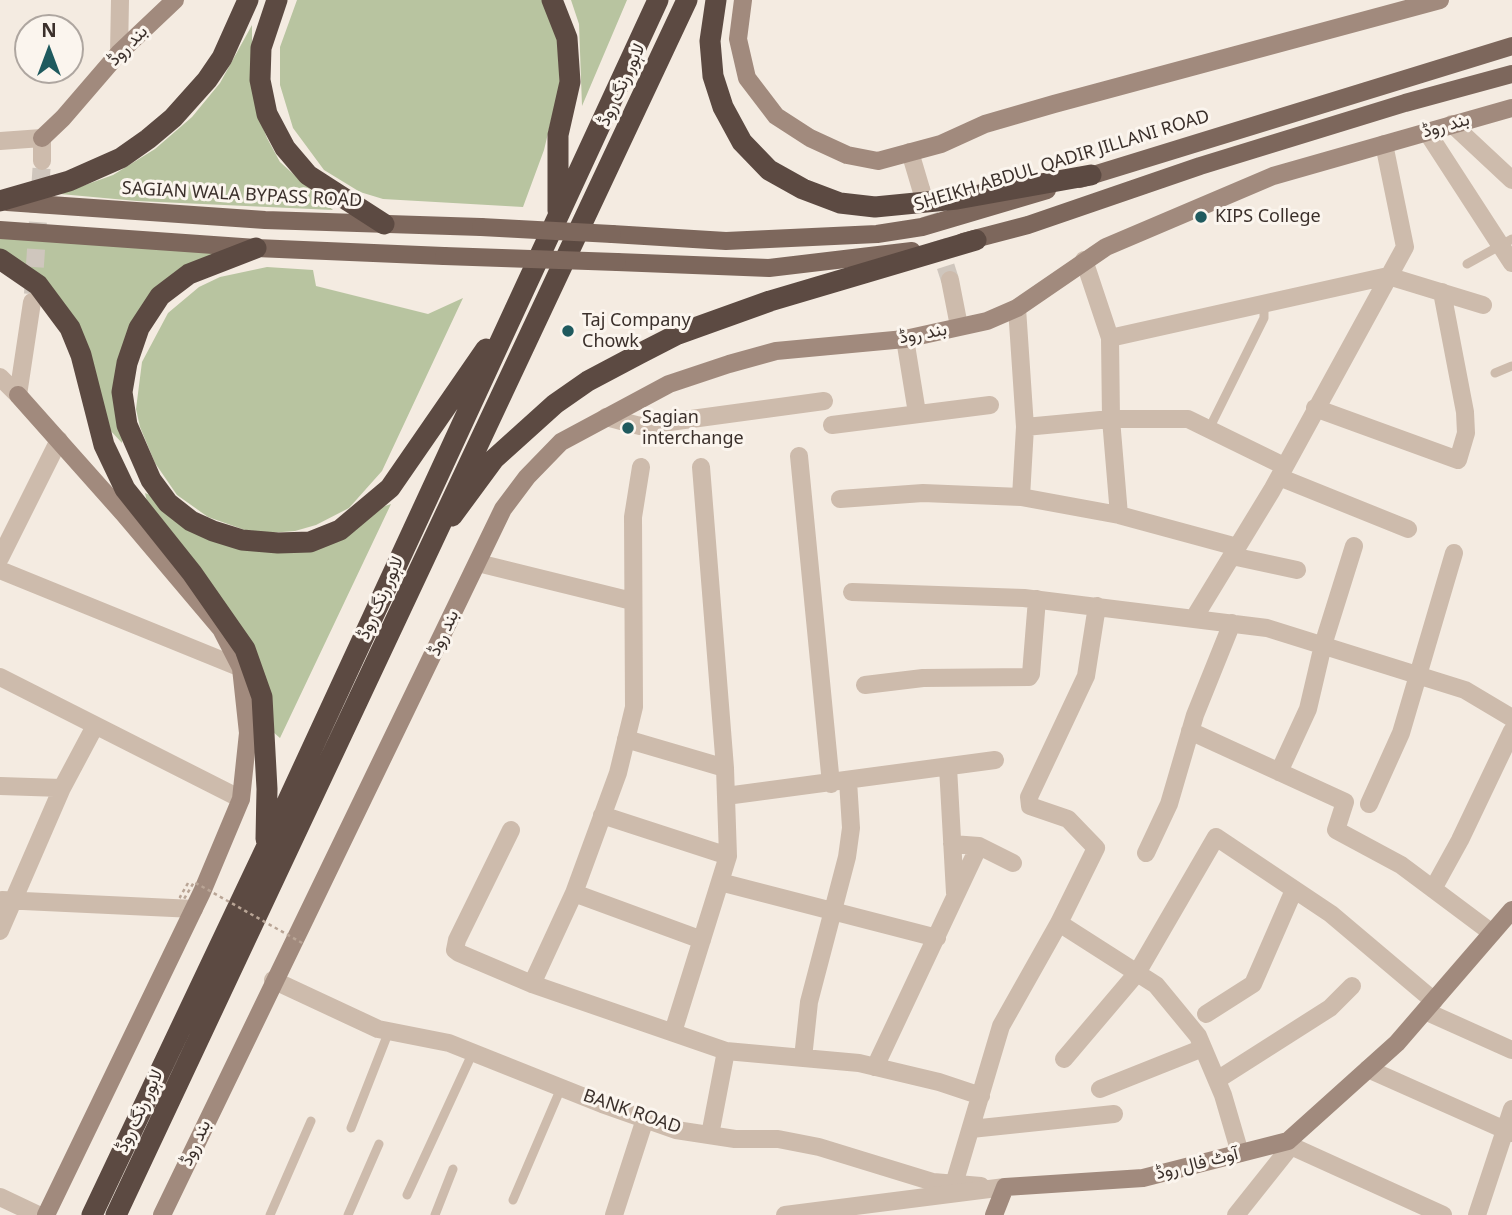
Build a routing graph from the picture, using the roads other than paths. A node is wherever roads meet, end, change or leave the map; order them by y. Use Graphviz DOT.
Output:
graph roads {
  1 [pos="120,0"];
  2 [pos="175,0"];
  3 [pos="248,0"];
  4 [pos="277,0"];
  5 [pos="552,0"];
  6 [pos="658,0"];
  7 [pos="687,0"];
  8 [pos="716,0"];
  9 [pos="743,0"];
  10 [pos="1440,0"];
  11 [pos="1512,46"];
  12 [pos="119,53"];
  13 [pos="1512,74"];
  14 [pos="1512,108"];
  15 [pos="1451,124"];
  16 [pos="1427,132"];
  17 [pos="42,138"];
  18 [pos="0,141"];
  19 [pos="1384,144"];
  20 [pos="910,152"];
  21 [pos="42,161"];
  22 [pos="1091,175"];
  23 [pos="1512,180"];
  24 [pos="921,189"];
  25 [pos="0,201"];
  26 [pos="558,216"];
  27 [pos="384,224"];
  28 [pos="481,227"];
  29 [pos="0,230"];
  30 [pos="976,240"];
  31 [pos="1506,242"];
  32 [pos="256,248"];
  33 [pos="0,259"];
  34 [pos="1084,260"];
  35 [pos="1512,263"];
  36 [pos="1467,264"];
  37 [pos="1388,276"];
  38 [pos="950,280"];
  39 [pos="1442,292"];
  40 [pos="32,302"];
  41 [pos="519,302"];
  42 [pos="1264,304"];
  43 [pos="1483,305"];
  44 [pos="1017,308"];
  45 [pos="959,326"];
  46 [pos="1110,338"];
  47 [pos="905,339"];
  48 [pos="1512,366"];
  49 [pos="1495,373"];
  50 [pos="0,377"];
  51 [pos="18,395"];
  52 [pos="824,401"];
  53 [pos="990,405"];
  54 [pos="1315,408"];
  55 [pos="917,413"];
  56 [pos="606,417"];
  57 [pos="1111,419"];
  58 [pos="832,425"];
  59 [pos="1025,427"];
  60 [pos="1209,429"];
  61 [pos="59,440"];
  62 [pos="799,456"];
  63 [pos="641,467"];
  64 [pos="701,467"];
  65 [pos="1281,472"];
  66 [pos="1020,497"];
  67 [pos="840,499"];
  68 [pos="1119,515"];
  69 [pos="1408,529"];
  70 [pos="431,542"];
  71 [pos="1354,546"];
  72 [pos="1234,551"];
  73 [pos="1454,553"];
  74 [pos="0,558"];
  75 [pos="478,563"];
  76 [pos="0,570"];
  77 [pos="1297,570"];
  78 [pos="852,592"];
  79 [pos="1037,599"];
  80 [pos="632,601"];
  81 [pos="1097,606"];
  82 [pos="1194,618"];
  83 [pos="1232,623"];
  84 [pos="1323,645"];
  85 [pos="241,668"];
  86 [pos="1418,674"];
  87 [pos="0,677"];
  88 [pos="865,685"];
  89 [pos="1511,717"];
  90 [pos="95,726"];
  91 [pos="1190,730"];
  92 [pos="626,739"];
  93 [pos="995,761"];
  94 [pos="948,767"];
  95 [pos="725,768"];
  96 [pos="1279,772"];
  97 [pos="839,782"];
  98 [pos="0,786"];
  99 [pos="62,788"];
  100 [pos="726,796"];
  101 [pos="241,799"];
  102 [pos="1369,804"];
  103 [pos="602,815"];
  104 [pos="511,830"];
  105 [pos="952,844"];
  106 [pos="979,846"];
  107 [pos="266,848"];
  108 [pos="1146,853"];
  109 [pos="727,856"];
  110 [pos="1013,863"];
  111 [pos="720,882"];
  112 [pos="1433,889"];
  113 [pos="1294,890"];
  114 [pos="574,893"];
  115 [pos="955,898"];
  116 [pos="6,901"];
  117 [pos="194,909"];
  118 [pos="1512,910"];
  119 [pos="834,912"];
  120 [pos="1059,923"];
  121 [pos="0,931"];
  122 [pos="1492,933"];
  123 [pos="937,938"];
  124 [pos="702,940"];
  125 [pos="1137,973"];
  126 [pos="273,980"];
  127 [pos="532,984"];
  128 [pos="1352,986"];
  129 [pos="1429,1006"];
  130 [pos="1206,1014"];
  131 [pos="389,1031"];
  132 [pos="673,1032"];
  133 [pos="1203,1048"];
  134 [pos="1512,1050"];
  135 [pos="726,1051"];
  136 [pos="473,1052"];
  137 [pos="803,1058"];
  138 [pos="1064,1059"];
  139 [pos="875,1067"];
  140 [pos="1368,1069"];
  141 [pos="1217,1080"];
  142 [pos="561,1088"];
  143 [pos="1100,1089"];
  144 [pos="981,1096"];
  145 [pos="1512,1109"];
  146 [pos="1114,1114"];
  147 [pos="645,1119"];
  148 [pos="311,1121"];
  149 [pos="351,1128"];
  150 [pos="971,1129"];
  151 [pos="1508,1131"];
  152 [pos="710,1135"];
  153 [pos="1289,1143"];
  154 [pos="379,1144"];
  155 [pos="1240,1153"];
  156 [pos="453,1169"];
  157 [pos="954,1184"];
  158 [pos="1005,1187"];
  159 [pos="407,1195"];
  160 [pos="0,1197"];
  161 [pos="513,1200"];
  162 [pos="1404,1207"];
  163 [pos="885,1208"];
  164 [pos="38,1215"];
  165 [pos="46,1215"];
  166 [pos="92,1215"];
  167 [pos="116,1215"];
  168 [pos="162,1215"];
  169 [pos="270,1215"];
  170 [pos="348,1215"];
  171 [pos="435,1215"];
  172 [pos="614,1215"];
  173 [pos="785,1215"];
  174 [pos="994,1215"];
  175 [pos="1236,1215"];
  176 [pos="1443,1215"];
  177 [pos="1477,1215"];
  1 -- 12 [label="street"];
  2 -- 12 [label="main road, بند روڈ"];
  3 -- 25 [label="highway"];
  4 -- 27 [label="highway"];
  5 -- 26 [label="highway"];
  6 -- 26 [label="highway, لاہور رنگ روڈ"];
  7 -- 70 [label="highway, لاہور رنگ روڈ, bridge"];
  8 -- 22 [label="highway"];
  9 -- 20 [label="main road"];
  10 -- 20 [label="main road"];
  11 -- 22 [label="main road, SHEIKH ABDUL QADIR JILLANI ROAD"];
  12 -- 17 [label="main road, بند روڈ"];
  13 -- 30 [label="main road"];
  14 -- 15 [label="main road, بند روڈ"];
  15 -- 16 [label="main road, بند روڈ"];
  15 -- 23 [label="street"];
  16 -- 19 [label="main road, بند روڈ"];
  16 -- 31 [label="street"];
  17 -- 18 [label="street"];
  17 -- 21 [label="street"];
  19 -- 34 [label="main road, بند روڈ"];
  19 -- 37 [label="street"];
  20 -- 24 [label="street"];
  22 -- 28 [label="main road, SHEIKH ABDUL QADIR JILLANI ROAD, bridge"];
  25 -- 27 [label="main road, SAGIAN WALA BYPASS ROAD"];
  26 -- 41 [label="highway, لاہور رنگ روڈ, bridge"];
  27 -- 28 [label="main road, SAGIAN WALA BYPASS ROAD"];
  29 -- 32 [label="main road"];
  30 -- 32 [label="main road, bridge"];
  30 -- 70 [label="highway"];
  31 -- 35 [label="street"];
  31 -- 36 [label="lane"];
  32 -- 41 [label="highway"];
  33 -- 107 [label="highway"];
  34 -- 44 [label="main road, بند روڈ"];
  34 -- 46 [label="street"];
  37 -- 39 [label="street"];
  37 -- 42 [label="street"];
  37 -- 54 [label="street"];
  38 -- 45 [label="street, بند روڈ"];
  39 -- 43 [label="street"];
  39 -- 54 [label="street"];
  40 -- 51 [label="street"];
  41 -- 107 [label="highway, لاہور رنگ روڈ"];
  42 -- 46 [label="street"];
  42 -- 60 [label="lane"];
  44 -- 45 [label="main road, بند روڈ"];
  44 -- 59 [label="street"];
  45 -- 47 [label="main road, بند روڈ"];
  46 -- 57 [label="street"];
  47 -- 55 [label="street"];
  47 -- 56 [label="main road, بند روڈ"];
  48 -- 49 [label="lane"];
  50 -- 51 [label="street"];
  51 -- 61 [label="main road"];
  52 -- 56 [label="street"];
  53 -- 55 [label="street"];
  54 -- 65 [label="street"];
  55 -- 58 [label="street"];
  56 -- 75 [label="main road, بند روڈ"];
  57 -- 59 [label="street"];
  57 -- 60 [label="street"];
  57 -- 68 [label="street"];
  59 -- 66 [label="street"];
  60 -- 65 [label="street"];
  61 -- 74 [label="street"];
  61 -- 85 [label="main road"];
  62 -- 97 [label="street"];
  63 -- 80 [label="street"];
  64 -- 95 [label="street"];
  65 -- 69 [label="street"];
  65 -- 72 [label="street"];
  66 -- 67 [label="street"];
  66 -- 68 [label="street"];
  68 -- 72 [label="street"];
  70 -- 167 [label="highway, لاہور رنگ روڈ"];
  71 -- 84 [label="street"];
  72 -- 77 [label="street"];
  72 -- 82 [label="street"];
  73 -- 86 [label="street"];
  75 -- 80 [label="street"];
  75 -- 126 [label="main road, بند روڈ"];
  76 -- 85 [label="street"];
  78 -- 79 [label="street"];
  79 -- 81 [label="street"];
  79 -- 88 [label="street"];
  80 -- 92 [label="street"];
  81 -- 82 [label="street"];
  81 -- 120 [label="street"];
  82 -- 83 [label="street"];
  83 -- 84 [label="street"];
  83 -- 91 [label="street"];
  84 -- 86 [label="street"];
  84 -- 96 [label="street"];
  85 -- 101 [label="main road"];
  86 -- 89 [label="street"];
  86 -- 102 [label="street"];
  87 -- 90 [label="street"];
  89 -- 112 [label="street"];
  90 -- 99 [label="street"];
  90 -- 101 [label="street"];
  91 -- 96 [label="street"];
  91 -- 108 [label="street"];
  92 -- 95 [label="street"];
  92 -- 103 [label="street"];
  93 -- 94 [label="street"];
  94 -- 97 [label="street"];
  94 -- 105 [label="street"];
  95 -- 100 [label="street"];
  96 -- 112 [label="street"];
  97 -- 100 [label="street"];
  97 -- 119 [label="street"];
  98 -- 99 [label="street"];
  99 -- 116 [label="street"];
  100 -- 109 [label="street"];
  101 -- 117 [label="main road"];
  103 -- 109 [label="street"];
  103 -- 114 [label="street"];
  104 -- 127 [label="street"];
  105 -- 106 [label="street"];
  105 -- 115 [label="street"];
  106 -- 110 [label="street"];
  106 -- 115 [label="street"];
  107 -- 166 [label="highway, لاہور رنگ روڈ"];
  109 -- 111 [label="street"];
  111 -- 119 [label="street"];
  111 -- 124 [label="street"];
  112 -- 122 [label="street"];
  113 -- 125 [label="street"];
  113 -- 129 [label="street"];
  113 -- 130 [label="street"];
  114 -- 124 [label="street"];
  114 -- 127 [label="street"];
  115 -- 123 [label="street"];
  116 -- 117 [label="street"];
  116 -- 121 [label="street"];
  117 -- 165 [label="main road"];
  118 -- 122 [label="main road, آوٹ فال روڈ"];
  119 -- 123 [label="street"];
  119 -- 137 [label="street"];
  120 -- 125 [label="street"];
  120 -- 144 [label="street"];
  122 -- 129 [label="main road, آوٹ فال روڈ"];
  123 -- 139 [label="street"];
  124 -- 132 [label="street"];
  125 -- 133 [label="street"];
  125 -- 138 [label="street"];
  126 -- 131 [label="street, BANK ROAD"];
  126 -- 168 [label="main road, بند روڈ"];
  127 -- 132 [label="street"];
  128 -- 141 [label="street"];
  129 -- 134 [label="street"];
  129 -- 140 [label="main road, آوٹ فال روڈ"];
  131 -- 136 [label="street, BANK ROAD"];
  131 -- 149 [label="lane"];
  132 -- 135 [label="street"];
  133 -- 141 [label="street"];
  133 -- 143 [label="street"];
  135 -- 137 [label="street"];
  135 -- 152 [label="street"];
  136 -- 142 [label="street, BANK ROAD"];
  136 -- 159 [label="lane"];
  137 -- 139 [label="street"];
  139 -- 144 [label="street"];
  140 -- 151 [label="street"];
  140 -- 153 [label="main road, آوٹ فال روڈ"];
  141 -- 155 [label="street"];
  142 -- 147 [label="street, BANK ROAD"];
  142 -- 161 [label="lane"];
  144 -- 150 [label="street"];
  145 -- 151 [label="street"];
  146 -- 150 [label="street"];
  147 -- 152 [label="street, BANK ROAD"];
  147 -- 172 [label="street"];
  148 -- 169 [label="lane"];
  150 -- 157 [label="street"];
  151 -- 177 [label="street"];
  152 -- 157 [label="street, BANK ROAD"];
  153 -- 155 [label="main road, آوٹ فال روڈ"];
  153 -- 162 [label="street"];
  153 -- 175 [label="street"];
  154 -- 170 [label="lane"];
  155 -- 158 [label="main road, آوٹ فال روڈ"];
  156 -- 171 [label="lane"];
  157 -- 158 [label="street, BANK ROAD"];
  158 -- 163 [label="street, آوٹ فال روڈ"];
  158 -- 174 [label="main road"];
  160 -- 164 [label="street"];
  162 -- 176 [label="street"];
  163 -- 173 [label="street, آوٹ فال روڈ"];
}
